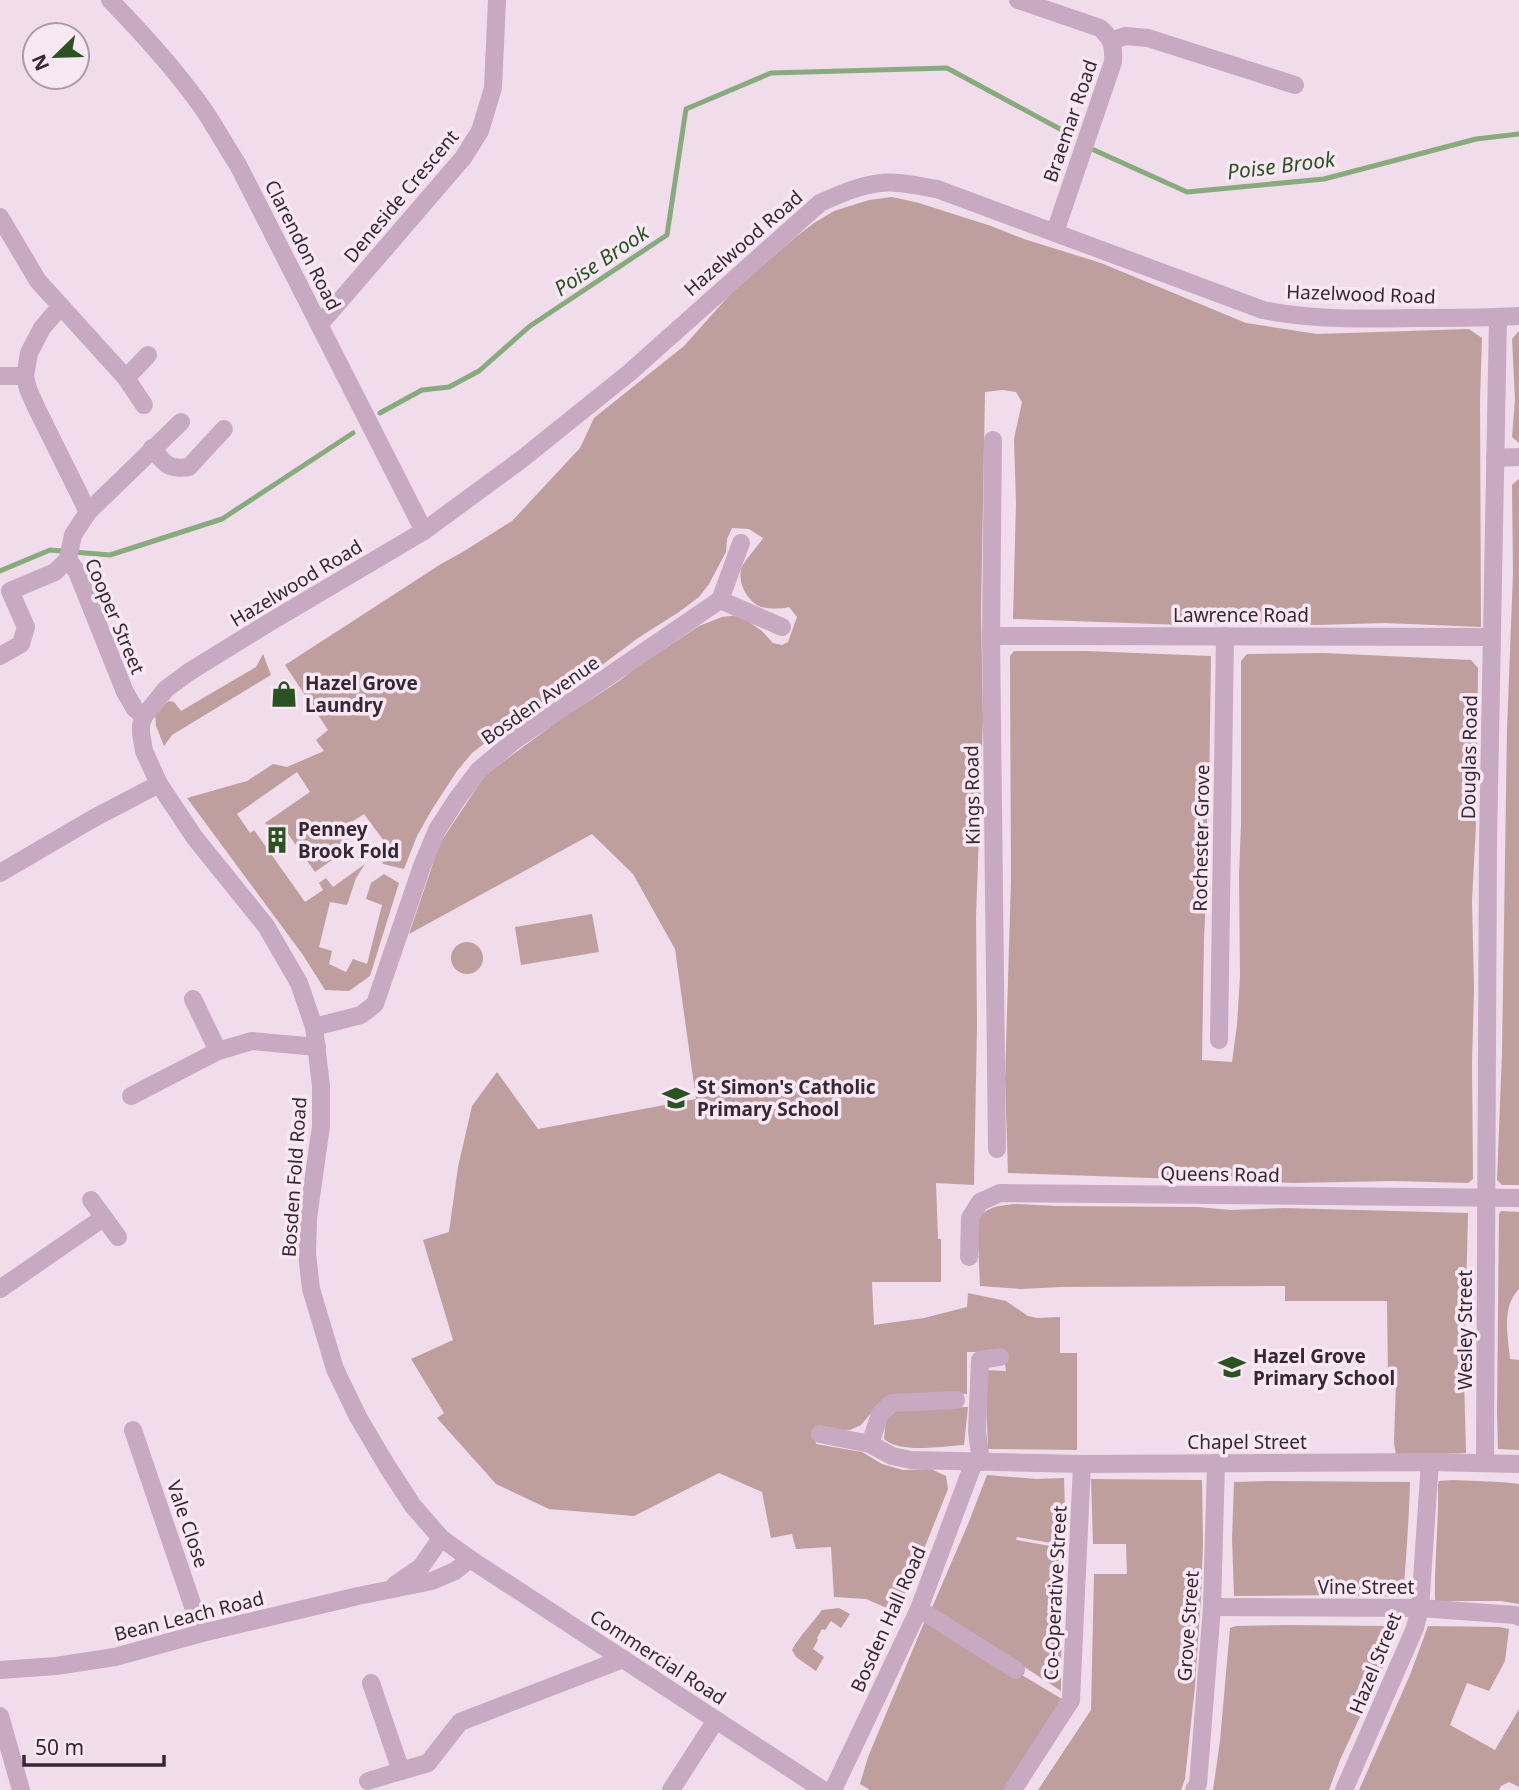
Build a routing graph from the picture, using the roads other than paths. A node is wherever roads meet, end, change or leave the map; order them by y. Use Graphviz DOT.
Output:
graph roads {
  1 [pos="110,0"];
  2 [pos="497,0"];
  3 [pos="1018,0"];
  4 [pos="1112,41"];
  5 [pos="1295,85"];
  6 [pos="0,217"];
  7 [pos="1055,232"];
  8 [pos="61,306"];
  9 [pos="1519,316"];
  10 [pos="1498,317"];
  11 [pos="320,324"];
  12 [pos="148,355"];
  13 [pos="0,376"];
  14 [pos="25,376"];
  15 [pos="126,378"];
  16 [pos="144,405"];
  17 [pos="181,422"];
  18 [pos="224,429"];
  19 [pos="993,440"];
  20 [pos="152,448"];
  21 [pos="1519,457"];
  22 [pos="1495,458"];
  23 [pos="88,512"];
  24 [pos="424,531"];
  25 [pos="741,543"];
  26 [pos="68,559"];
  27 [pos="720,600"];
  28 [pos="782,627"];
  29 [pos="991,636"];
  30 [pos="1225,636"];
  31 [pos="1491,637"];
  32 [pos="0,656"];
  33 [pos="144,716"];
  34 [pos="159,784"];
  35 [pos="0,873"];
  36 [pos="193,999"];
  37 [pos="314,1027"];
  38 [pos="1219,1040"];
  39 [pos="317,1046"];
  40 [pos="218,1051"];
  41 [pos="131,1096"];
  42 [pos="997,1149"];
  43 [pos="1486,1198"];
  44 [pos="1519,1198"];
  45 [pos="91,1200"];
  46 [pos="103,1218"];
  47 [pos="118,1237"];
  48 [pos="970,1257"];
  49 [pos="0,1289"];
  50 [pos="1000,1357"];
  51 [pos="956,1400"];
  52 [pos="133,1430"];
  53 [pos="820,1434"];
  54 [pos="870,1444"];
  55 [pos="978,1462"];
  56 [pos="1430,1462"];
  57 [pos="1485,1462"];
  58 [pos="1216,1463"];
  59 [pos="1082,1464"];
  60 [pos="1519,1464"];
  61 [pos="441,1538"];
  62 [pos="470,1559"];
  63 [pos="386,1591"];
  64 [pos="1212,1607"];
  65 [pos="1420,1608"];
  66 [pos="919,1609"];
  67 [pos="1519,1617"];
  68 [pos="202,1633"];
  69 [pos="623,1659"];
  70 [pos="0,1670"];
  71 [pos="1017,1670"];
  72 [pos="371,1683"];
  73 [pos="0,1716"];
  74 [pos="716,1720"];
  75 [pos="401,1772"];
  76 [pos="368,1781"];
  77 [pos="21,1790"];
  78 [pos="671,1790"];
  79 [pos="823,1790"];
  80 [pos="833,1790"];
  81 [pos="1013,1790"];
  82 [pos="1194,1790"];
  83 [pos="1344,1790"];
  1 -- 11 [label="street, Clarendon Road"];
  2 -- 11 [label="street, Deneside Crescent"];
  3 -- 4 [label="street, Braemar Road"];
  4 -- 5 [label="street"];
  4 -- 7 [label="street, Braemar Road"];
  6 -- 8 [label="street"];
  7 -- 10 [label="street, Hazelwood Road"];
  7 -- 24 [label="street, Hazelwood Road"];
  8 -- 14 [label="street"];
  8 -- 15 [label="street"];
  9 -- 10 [label="street, Hazelwood Road"];
  10 -- 22 [label="street, Douglas Road"];
  11 -- 24 [label="street, Clarendon Road"];
  12 -- 15 [label="street"];
  13 -- 14 [label="street"];
  14 -- 23 [label="street"];
  15 -- 16 [label="street"];
  17 -- 20 [label="street, Cooper Street"];
  18 -- 20 [label="street"];
  19 -- 29 [label="street, Kings Road"];
  20 -- 23 [label="street, Cooper Street"];
  21 -- 22 [label="street"];
  22 -- 31 [label="street, Douglas Road"];
  23 -- 26 [label="street, Cooper Street"];
  24 -- 33 [label="street, Hazelwood Road"];
  25 -- 27 [label="street"];
  26 -- 32 [label="street"];
  26 -- 33 [label="street, Cooper Street"];
  27 -- 28 [label="street"];
  27 -- 37 [label="street, Bosden Avenue"];
  29 -- 30 [label="street, Lawrence Road"];
  29 -- 42 [label="street, Kings Road"];
  30 -- 31 [label="street, Lawrence Road"];
  30 -- 38 [label="street, Rochester Grove"];
  31 -- 43 [label="street, Douglas Road"];
  33 -- 34 [label="street, Bosden Fold Road"];
  34 -- 35 [label="street"];
  34 -- 37 [label="street, Bosden Fold Road"];
  36 -- 40 [label="street"];
  37 -- 39 [label="street, Bosden Fold Road"];
  39 -- 40 [label="street"];
  39 -- 61 [label="street, Bosden Fold Road"];
  40 -- 41 [label="street"];
  43 -- 44 [label="street, Queens Road"];
  43 -- 48 [label="street, Queens Road"];
  43 -- 57 [label="street, Wesley Street"];
  45 -- 46 [label="street"];
  46 -- 47 [label="street"];
  46 -- 49 [label="street"];
  50 -- 55 [label="street"];
  51 -- 54 [label="street"];
  52 -- 68 [label="street, Vale Close"];
  53 -- 54 [label="street, Chapel Street"];
  54 -- 55 [label="street, Chapel Street"];
  55 -- 59 [label="street, Chapel Street"];
  55 -- 66 [label="street, Bosden Hall Road"];
  56 -- 57 [label="street, Chapel Street"];
  56 -- 58 [label="street, Chapel Street"];
  56 -- 65 [label="street, Hazel Street"];
  57 -- 60 [label="street, Chapel Street"];
  58 -- 59 [label="street, Chapel Street"];
  58 -- 64 [label="street, Grove Street"];
  59 -- 81 [label="street, Co-Operative Street"];
  61 -- 62 [label="street, Bosden Fold Road"];
  61 -- 63 [label="street, Bean Leach Road"];
  62 -- 63 [label="street, Bean Leach Road"];
  62 -- 69 [label="street, Commercial Road"];
  63 -- 68 [label="street, Bean Leach Road"];
  64 -- 65 [label="street, Vine Street"];
  64 -- 82 [label="street, Grove Street"];
  65 -- 67 [label="street, Vine Street"];
  65 -- 83 [label="street, Hazel Street"];
  66 -- 71 [label="street"];
  66 -- 80 [label="street, Bosden Hall Road"];
  68 -- 70 [label="street, Bean Leach Road"];
  69 -- 74 [label="street, Commercial Road"];
  69 -- 75 [label="street"];
  72 -- 75 [label="street"];
  73 -- 77 [label="street"];
  74 -- 78 [label="street"];
  74 -- 79 [label="street, Commercial Road"];
  75 -- 76 [label="street"];
}
